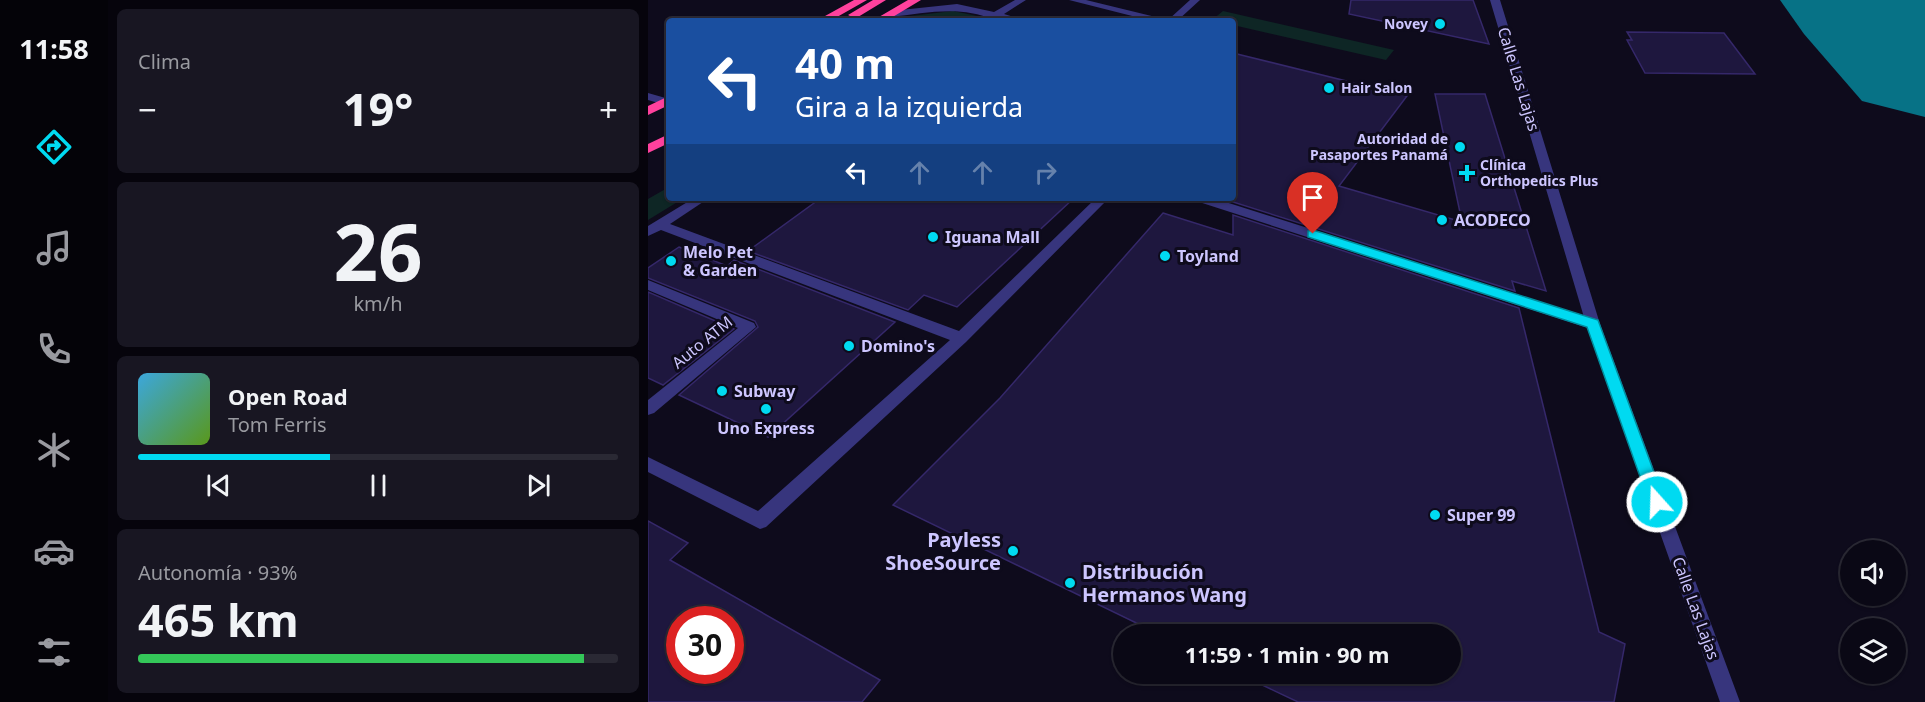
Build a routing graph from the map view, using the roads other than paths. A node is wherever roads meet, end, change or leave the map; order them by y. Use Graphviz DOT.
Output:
graph roads {
  1 [pos="862,0"];
  2 [pos="881,0"];
  3 [pos="916,0"];
  4 [pos="1021,0"];
  5 [pos="1074,0"];
  6 [pos="1195,0"];
  7 [pos="1495,0"];
  8 [pos="956,4"];
  9 [pos="891,14"];
  10 [pos="998,14"];
  11 [pos="828,18"];
  12 [pos="848,18"];
  13 [pos="884,18"];
  14 [pos="992,18"];
  15 [pos="1012,18"];
  16 [pos="1151,18"];
  17 [pos="1175,18"];
  18 [pos="648,96"];
  19 [pos="666,101"];
  20 [pos="666,103"];
  21 [pos="648,111"];
  22 [pos="666,140"];
  23 [pos="648,150"];
  24 [pos="698,201"];
  25 [pos="1100,201"];
  26 [pos="1209,201"];
  27 [pos="654,228"];
  28 [pos="648,285"];
  29 [pos="1593,324"];
  30 [pos="961,338"];
  31 [pos="648,409"];
  32 [pos="648,464"];
  33 [pos="1730,702"];
  1 -- 11 [label="highway"];
  2 -- 12 [label="highway"];
  3 -- 9 [label="highway"];
  4 -- 10 [label="street"];
  5 -- 16 [label="street"];
  6 -- 17 [label="street"];
  7 -- 29 [label="street, Calle Las Lajas"];
  8 -- 9 [label="street"];
  8 -- 10 [label="street"];
  9 -- 13 [label="highway"];
  10 -- 14 [label="street"];
  10 -- 15 [label="street"];
  18 -- 19 [label="street"];
  20 -- 21 [label="highway"];
  22 -- 23 [label="highway"];
  24 -- 27 [label="street"];
  25 -- 30 [label="street"];
  26 -- 29 [label="street"];
  27 -- 30 [label="street"];
  28 -- 31 [label="street, Auto ATM"];
  29 -- 33 [label="street, Calle Las Lajas"];
  30 -- 32 [label="street"];
}
